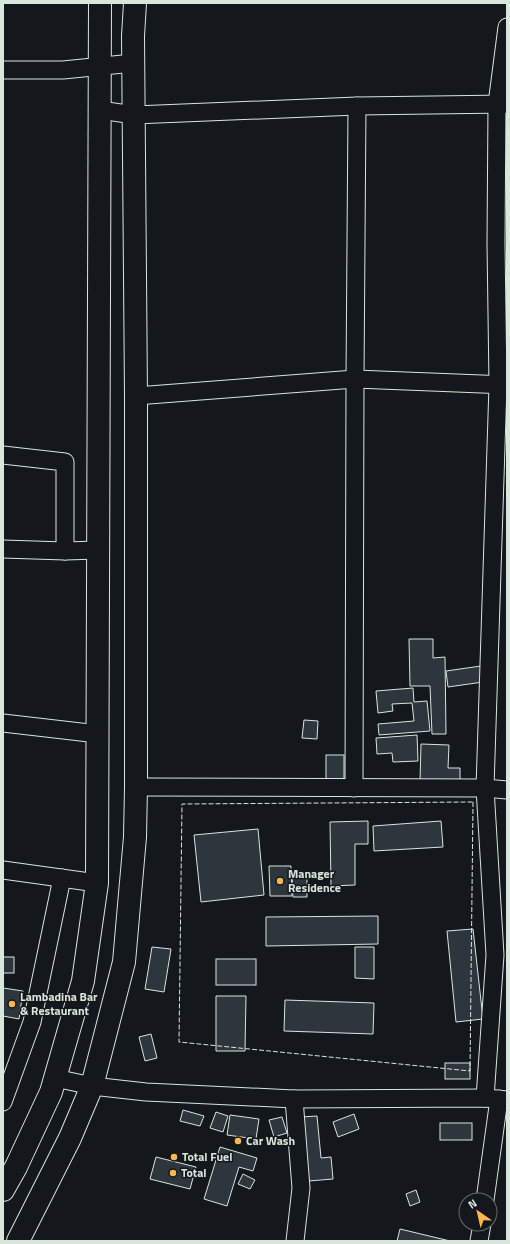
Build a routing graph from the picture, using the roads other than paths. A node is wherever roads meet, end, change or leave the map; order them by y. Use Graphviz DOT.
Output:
graph roads {
  1 [pos="100,3"];
  2 [pos="135,3"];
  3 [pos="507,27"];
  4 [pos="133,62"];
  5 [pos="100,66"];
  6 [pos="3,70"];
  7 [pos="502,104"];
  8 [pos="357,106"];
  9 [pos="100,110"];
  10 [pos="134,115"];
  11 [pos="501,243"];
  12 [pos="355,379"];
  13 [pos="503,385"];
  14 [pos="136,396"];
  15 [pos="3,455"];
  16 [pos="3,549"];
  17 [pos="98,550"];
  18 [pos="65,551"];
  19 [pos="3,723"];
  20 [pos="98,734"];
  21 [pos="136,787"];
  22 [pos="354,788"];
  23 [pos="485,788"];
  24 [pos="507,790"];
  25 [pos="3,870"];
  26 [pos="62,878"];
  27 [pos="97,883"];
  28 [pos="501,955"];
  29 [pos="55,1078"];
  30 [pos="92,1086"];
  31 [pos="294,1099"];
  32 [pos="497,1099"];
  33 [pos="3,1102"];
  34 [pos="3,1190"];
  35 [pos="486,1192"];
  36 [pos="18,1241"];
  37 [pos="295,1241"];
  1 -- 5 [label="highway"];
  2 -- 4 [label="highway"];
  3 -- 7 [label="street"];
  4 -- 5 [label="street"];
  4 -- 10 [label="highway"];
  5 -- 6 [label="street"];
  5 -- 9 [label="highway"];
  7 -- 8 [label="street"];
  7 -- 11 [label="street"];
  8 -- 10 [label="street"];
  8 -- 12 [label="street"];
  9 -- 10 [label="street"];
  9 -- 17 [label="highway"];
  10 -- 14 [label="highway"];
  11 -- 13 [label="street"];
  12 -- 13 [label="street"];
  12 -- 14 [label="street"];
  12 -- 22 [label="street"];
  13 -- 23 [label="street"];
  14 -- 21 [label="highway"];
  15 -- 18 [label="street"];
  16 -- 18 [label="street"];
  17 -- 18 [label="street"];
  17 -- 20 [label="highway"];
  19 -- 20 [label="street"];
  20 -- 27 [label="highway"];
  21 -- 22 [label="street"];
  21 -- 30 [label="highway"];
  22 -- 23 [label="street"];
  23 -- 24 [label="street"];
  23 -- 28 [label="street"];
  25 -- 26 [label="street"];
  26 -- 27 [label="street"];
  26 -- 33 [label="street"];
  27 -- 29 [label="highway"];
  28 -- 32 [label="street"];
  29 -- 30 [label="street"];
  29 -- 34 [label="highway"];
  30 -- 31 [label="street"];
  30 -- 36 [label="highway"];
  31 -- 32 [label="street"];
  31 -- 37 [label="street"];
  32 -- 35 [label="street"];
}
